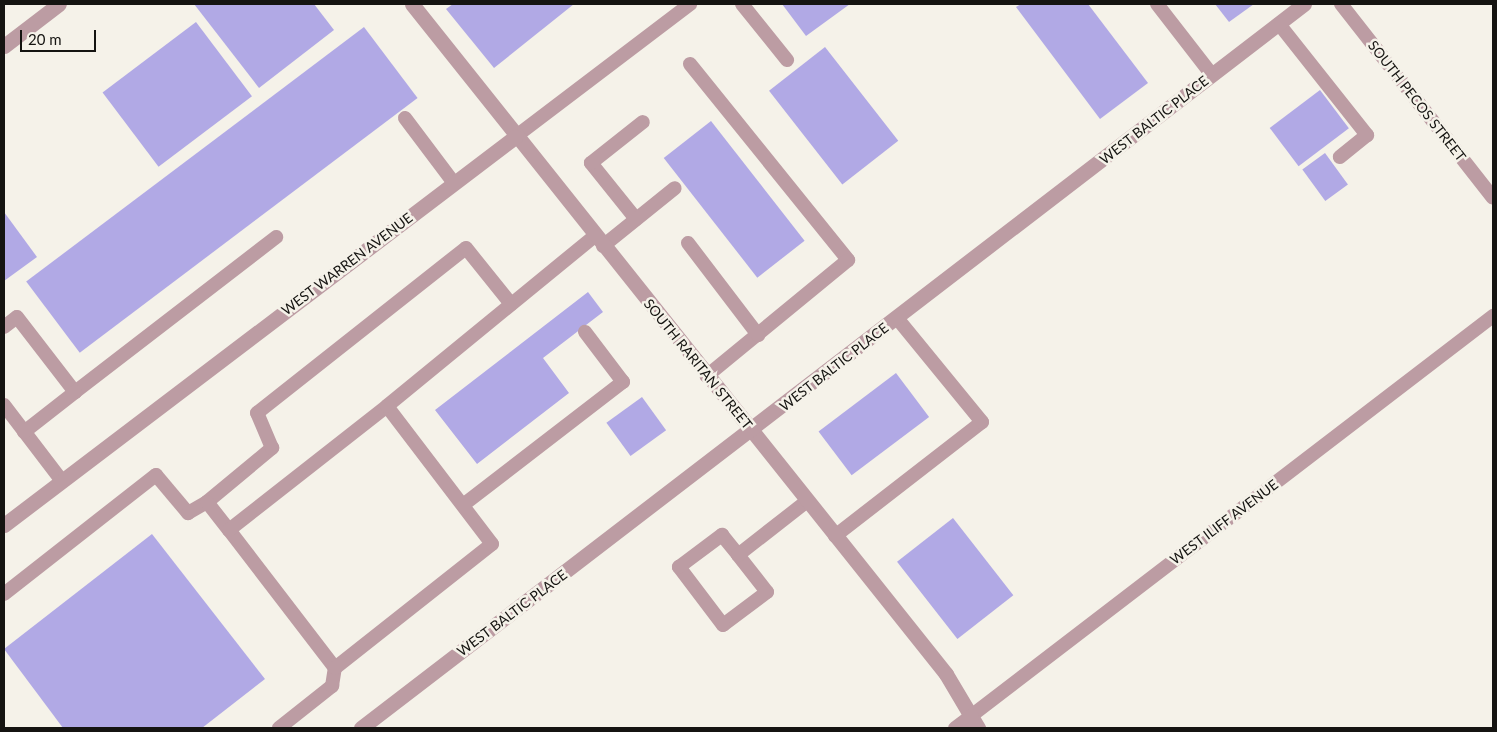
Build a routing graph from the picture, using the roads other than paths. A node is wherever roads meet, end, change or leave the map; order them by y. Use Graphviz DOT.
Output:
graph roads {
  1 [pos="59,4"];
  2 [pos="412,4"];
  3 [pos="690,4"];
  4 [pos="742,4"];
  5 [pos="1157,4"];
  6 [pos="1304,4"];
  7 [pos="1341,4"];
  8 [pos="1279,24"];
  9 [pos="4,46"];
  10 [pos="786,60"];
  11 [pos="690,64"];
  12 [pos="1212,75"];
  13 [pos="405,118"];
  14 [pos="643,122"];
  15 [pos="515,137"];
  16 [pos="1340,157"];
  17 [pos="454,183"];
  18 [pos="675,188"];
  19 [pos="1493,198"];
  20 [pos="636,219"];
  21 [pos="276,237"];
  22 [pos="599,241"];
  23 [pos="688,243"];
  24 [pos="511,304"];
  25 [pos="1493,316"];
  26 [pos="897,318"];
  27 [pos="4,327"];
  28 [pos="585,332"];
  29 [pos="758,335"];
  30 [pos="707,376"];
  31 [pos="75,392"];
  32 [pos="4,405"];
  33 [pos="387,406"];
  34 [pos="751,431"];
  35 [pos="24,432"];
  36 [pos="62,480"];
  37 [pos="807,500"];
  38 [pos="206,502"];
  39 [pos="462,505"];
  40 [pos="4,525"];
  41 [pos="229,530"];
  42 [pos="835,536"];
  43 [pos="738,555"];
  44 [pos="4,594"];
  45 [pos="335,668"];
  46 [pos="974,722"];
  47 [pos="279,728"];
  48 [pos="361,728"];
  49 [pos="954,728"];
  1 -- 9 [label="street"];
  2 -- 15 [label="street, SOUTH RARITAN STREET"];
  3 -- 15 [label="lane, WEST WARREN AVENUE"];
  4 -- 10 [label="lane"];
  5 -- 12 [label="lane"];
  6 -- 8 [label="street, WEST BALTIC PLACE"];
  7 -- 19 [label="lane, SOUTH PECOS STREET"];
  8 -- 12 [label="street, WEST BALTIC PLACE"];
  8 -- 16 [label="lane"];
  11 -- 29 [label="lane"];
  12 -- 26 [label="street, WEST BALTIC PLACE"];
  13 -- 17 [label="lane"];
  14 -- 20 [label="lane"];
  15 -- 17 [label="street, WEST WARREN AVENUE"];
  15 -- 22 [label="street, SOUTH RARITAN STREET"];
  17 -- 36 [label="street, WEST WARREN AVENUE"];
  18 -- 20 [label="lane"];
  20 -- 22 [label="lane"];
  21 -- 31 [label="lane"];
  22 -- 24 [label="lane"];
  22 -- 30 [label="street, SOUTH RARITAN STREET"];
  23 -- 29 [label="lane"];
  24 -- 33 [label="lane"];
  24 -- 38 [label="lane"];
  25 -- 46 [label="lane, WEST ILIFF AVENUE"];
  26 -- 34 [label="street, WEST BALTIC PLACE"];
  26 -- 42 [label="lane"];
  27 -- 31 [label="lane"];
  28 -- 39 [label="lane"];
  29 -- 30 [label="lane"];
  30 -- 34 [label="street, SOUTH RARITAN STREET"];
  31 -- 35 [label="lane"];
  32 -- 35 [label="lane"];
  33 -- 39 [label="lane"];
  33 -- 41 [label="lane"];
  34 -- 37 [label="street, SOUTH RARITAN STREET"];
  34 -- 48 [label="street, WEST BALTIC PLACE"];
  35 -- 36 [label="lane"];
  36 -- 40 [label="street, WEST WARREN AVENUE"];
  37 -- 42 [label="street, SOUTH RARITAN STREET"];
  37 -- 43 [label="lane"];
  38 -- 41 [label="lane"];
  38 -- 44 [label="lane"];
  39 -- 45 [label="lane"];
  41 -- 45 [label="lane"];
  42 -- 46 [label="street, SOUTH RARITAN STREET"];
  43 -- 43 [label="lane"];
  45 -- 47 [label="lane"];
  46 -- 49 [label="street, WEST ILIFF AVENUE"];
}
